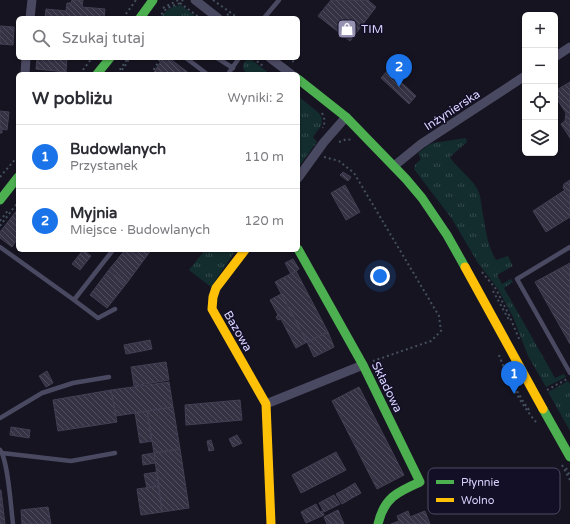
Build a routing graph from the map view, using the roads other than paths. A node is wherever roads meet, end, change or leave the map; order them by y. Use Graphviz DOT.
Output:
graph roads {
  1 [pos="32,0"];
  2 [pos="153,0"];
  3 [pos="194,0"];
  4 [pos="279,0"];
  5 [pos="30,16"];
  6 [pos="141,16"];
  7 [pos="215,16"];
  8 [pos="266,16"];
  9 [pos="570,47"];
  10 [pos="558,55"];
  11 [pos="26,60"];
  12 [pos="108,60"];
  13 [pos="189,60"];
  14 [pos="220,60"];
  15 [pos="238,60"];
  16 [pos="273,60"];
  17 [pos="233,68"];
  18 [pos="25,72"];
  19 [pos="100,72"];
  20 [pos="204,72"];
  21 [pos="230,72"];
  22 [pos="288,72"];
  23 [pos="522,78"];
  24 [pos="300,81"];
  25 [pos="346,117"];
  26 [pos="394,166"];
  27 [pos="300,175"];
  28 [pos="16,180"];
  29 [pos="0,200"];
  30 [pos="0,247"];
  31 [pos="570,247"];
  32 [pos="111,252"];
  33 [pos="243,252"];
  34 [pos="300,252"];
  35 [pos="74,300"];
  36 [pos="115,309"];
  37 [pos="363,365"];
  38 [pos="570,373"];
  39 [pos="109,377"];
  40 [pos="266,404"];
  41 [pos="0,418"];
  42 [pos="1,451"];
  43 [pos="115,453"];
  44 [pos="565,462"];
  45 [pos="0,470"];
  46 [pos="6,470"];
  47 [pos="13,524"];
  48 [pos="271,524"];
  49 [pos="378,524"];
  1 -- 5 [label="street"];
  2 -- 6 [label="street"];
  3 -- 7 [label="street"];
  4 -- 8 [label="lane"];
  9 -- 10 [label="street"];
  11 -- 18 [label="street"];
  12 -- 19 [label="street"];
  13 -- 20 [label="lane"];
  14 -- 17 [label="lane"];
  15 -- 17 [label="lane"];
  16 -- 22 [label="street"];
  17 -- 21 [label="lane"];
  23 -- 26 [label="street, Inżynierska"];
  24 -- 25 [label="street"];
  25 -- 26 [label="street"];
  25 -- 27 [label="street"];
  26 -- 44 [label="street"];
  28 -- 29 [label="street"];
  30 -- 35 [label="lane"];
  31 -- 38 [label="lane"];
  32 -- 35 [label="lane"];
  33 -- 40 [label="street, Bazowa"];
  34 -- 37 [label="street, Składowa"];
  35 -- 36 [label="lane"];
  37 -- 40 [label="street"];
  37 -- 49 [label="street, Składowa"];
  39 -- 41 [label="lane"];
  40 -- 48 [label="street, Bazowa"];
  42 -- 43 [label="lane"];
  42 -- 46 [label="lane"];
  45 -- 46 [label="lane"];
  46 -- 47 [label="lane"];
}
